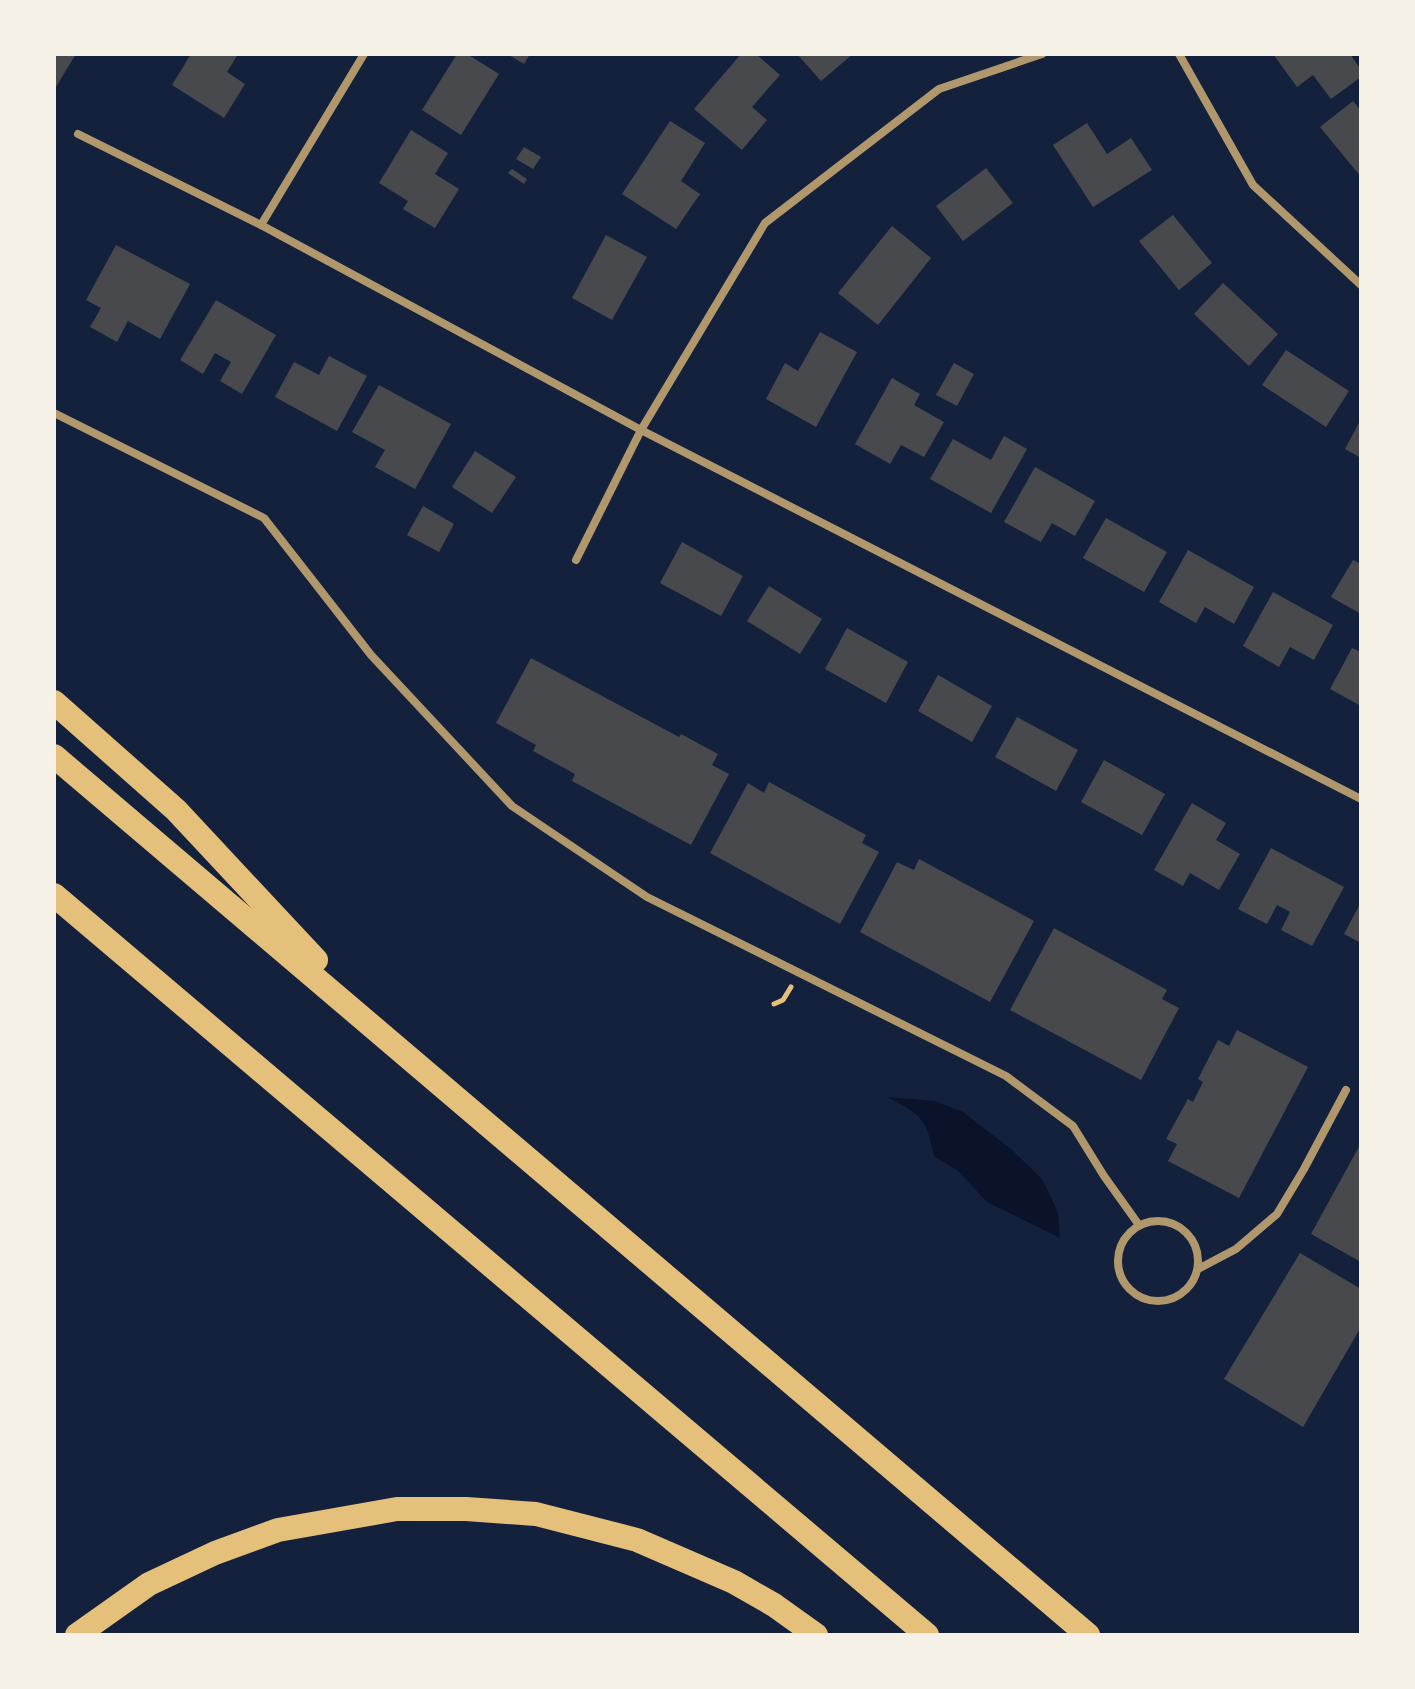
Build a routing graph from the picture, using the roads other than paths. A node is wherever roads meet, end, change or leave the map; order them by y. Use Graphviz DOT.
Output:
graph roads {
  1 [pos="364,54"];
  2 [pos="1042,54"];
  3 [pos="1179,54"];
  4 [pos="78,134"];
  5 [pos="261,225"];
  6 [pos="1361,285"];
  7 [pos="54,413"];
  8 [pos="641,430"];
  9 [pos="576,560"];
  10 [pos="54,702"];
  11 [pos="54,756"];
  12 [pos="1361,799"];
  13 [pos="54,895"];
  14 [pos="388,1038"];
  15 [pos="1346,1090"];
  16 [pos="1139,1225"];
  17 [pos="1198,1269"];
  18 [pos="77,1635"];
  19 [pos="816,1635"];
  20 [pos="927,1635"];
  21 [pos="1088,1635"];
  1 -- 5 [label="street"];
  2 -- 8 [label="street"];
  3 -- 6 [label="street"];
  4 -- 5 [label="street"];
  5 -- 8 [label="street"];
  7 -- 16 [label="street"];
  8 -- 9 [label="street"];
  8 -- 12 [label="street"];
  10 -- 14 [label="highway"];
  11 -- 14 [label="highway"];
  13 -- 20 [label="highway"];
  14 -- 21 [label="highway"];
  15 -- 17 [label="street"];
  16 -- 17 [label="street"];
  16 -- 17 [label="street"];
  18 -- 19 [label="highway"];
}
